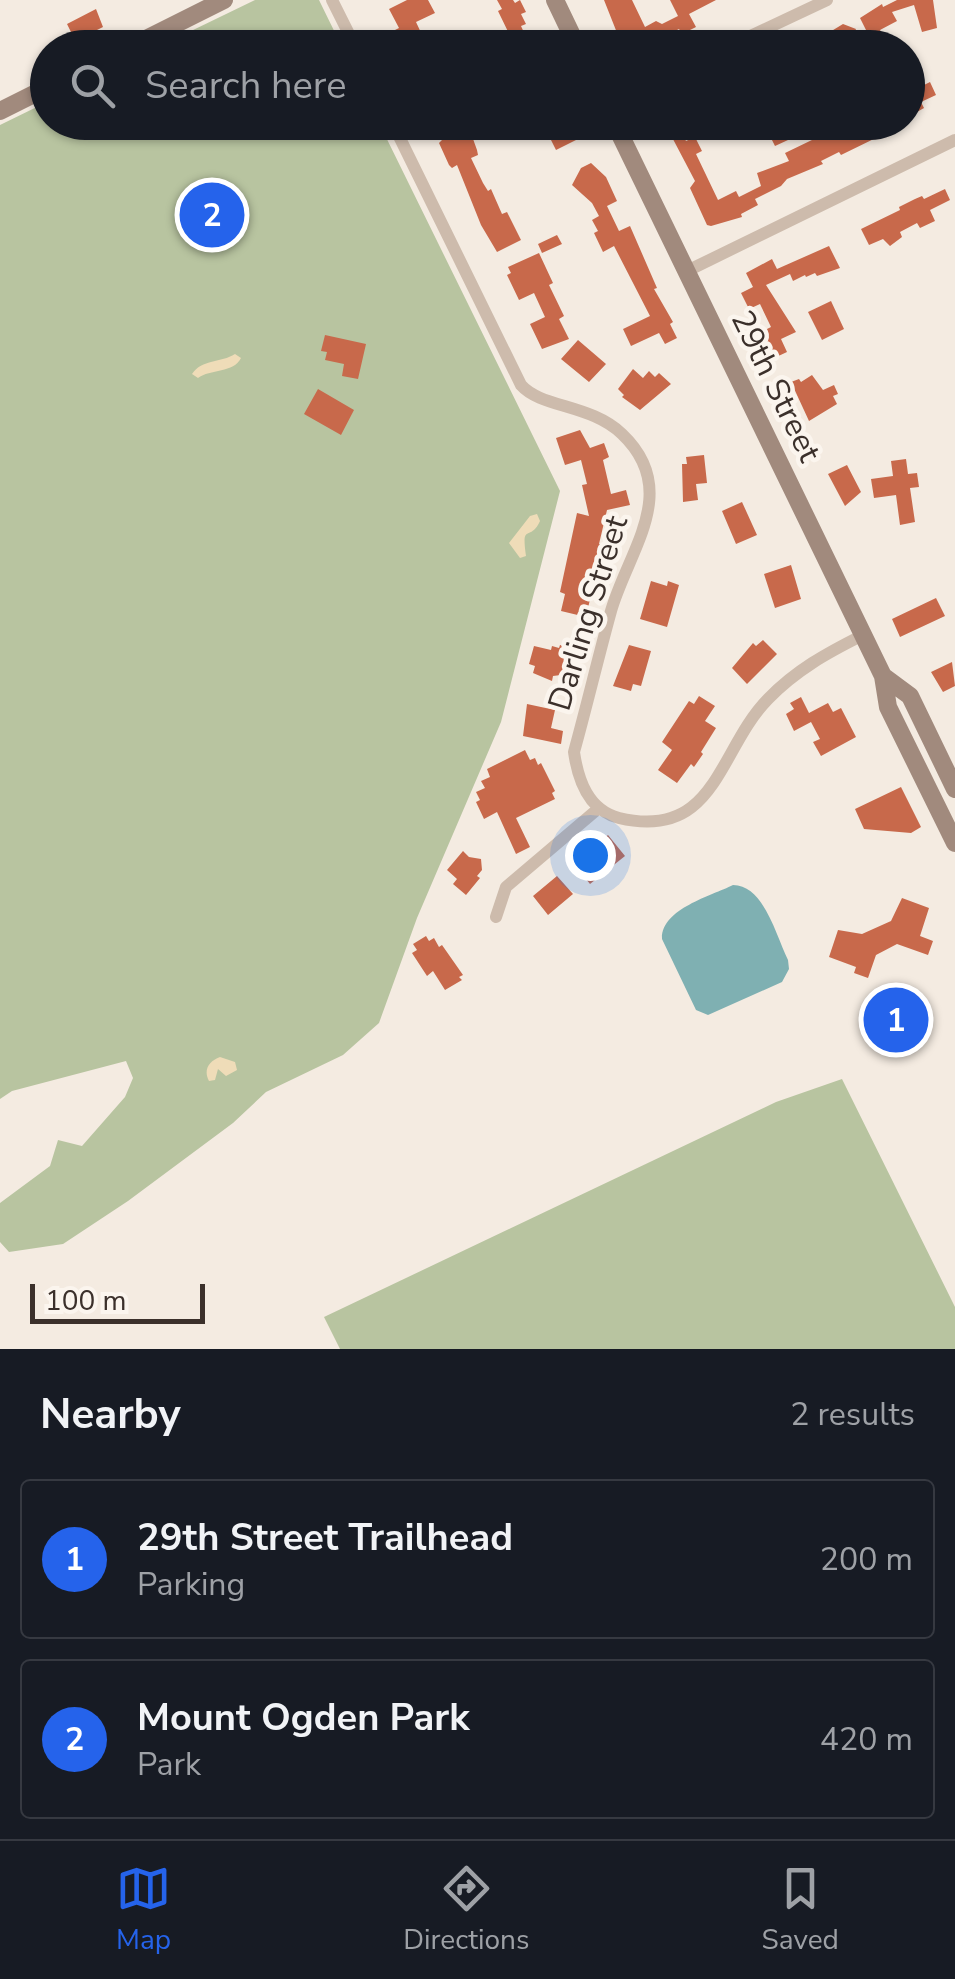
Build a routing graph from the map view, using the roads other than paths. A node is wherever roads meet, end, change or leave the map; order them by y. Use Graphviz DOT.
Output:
graph roads {
  1 [pos="224,0"];
  2 [pos="332,0"];
  3 [pos="555,0"];
  4 [pos="826,0"];
  5 [pos="164,30"];
  6 [pos="347,30"];
  7 [pos="569,30"];
  8 [pos="763,30"];
  9 [pos="30,97"];
  10 [pos="0,111"];
  11 [pos="401,140"];
  12 [pos="623,140"];
  13 [pos="955,140"];
  14 [pos="686,272"];
  15 [pos="864,635"];
  16 [pos="884,676"];
  17 [pos="955,788"];
  18 [pos="600,808"];
  19 [pos="955,843"];
  20 [pos="496,917"];
  1 -- 5 [label="street"];
  2 -- 6 [label="street"];
  3 -- 7 [label="street"];
  4 -- 8 [label="street"];
  9 -- 10 [label="street"];
  11 -- 18 [label="street, Darling Street"];
  12 -- 14 [label="street, 29th Street"];
  13 -- 14 [label="street"];
  14 -- 15 [label="street, 29th Street"];
  15 -- 16 [label="street, 29th Street"];
  15 -- 18 [label="street"];
  16 -- 17 [label="street, 29th Street"];
  16 -- 19 [label="street, 29th Street"];
  18 -- 20 [label="street"];
}
